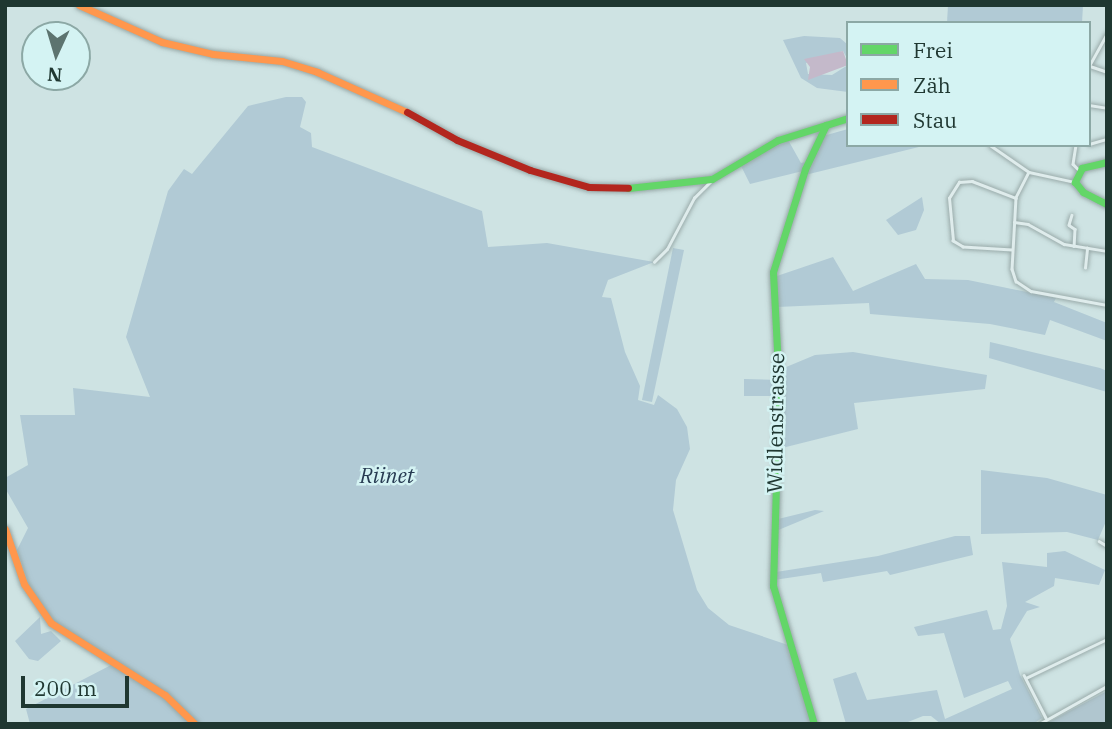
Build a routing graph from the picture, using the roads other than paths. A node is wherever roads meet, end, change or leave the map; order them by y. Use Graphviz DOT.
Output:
graph roads {
  1 [pos="79,5"];
  2 [pos="1107,34"];
  3 [pos="1091,64"];
  4 [pos="846,119"];
  5 [pos="826,125"];
  6 [pos="993,147"];
  7 [pos="1076,147"];
  8 [pos="1107,162"];
  9 [pos="1079,170"];
  10 [pos="1029,172"];
  11 [pos="712,179"];
  12 [pos="1075,182"];
  13 [pos="1016,198"];
  14 [pos="1107,204"];
  15 [pos="1072,215"];
  16 [pos="1014,222"];
  17 [pos="1074,246"];
  18 [pos="1087,248"];
  19 [pos="1012,250"];
  20 [pos="1107,251"];
  21 [pos="654,262"];
  22 [pos="1085,268"];
  23 [pos="1107,305"];
  24 [pos="5,529"];
  25 [pos="1099,541"];
  26 [pos="1107,545"];
  27 [pos="1107,639"];
  28 [pos="1107,686"];
  29 [pos="1046,718"];
  30 [pos="195,724"];
  31 [pos="814,724"];
  32 [pos="1039,724"];
  1 -- 11 [label="street"];
  2 -- 3 [label="street"];
  4 -- 5 [label="street"];
  5 -- 11 [label="street"];
  5 -- 31 [label="street, Widlenstrasse"];
  6 -- 10 [label="street"];
  7 -- 9 [label="street"];
  8 -- 9 [label="street"];
  9 -- 12 [label="street"];
  10 -- 12 [label="street"];
  10 -- 13 [label="street"];
  11 -- 21 [label="street"];
  12 -- 14 [label="street"];
  13 -- 16 [label="street"];
  13 -- 19 [label="street"];
  15 -- 17 [label="street"];
  16 -- 17 [label="street"];
  16 -- 19 [label="street"];
  17 -- 18 [label="street"];
  18 -- 20 [label="street"];
  18 -- 22 [label="street"];
  19 -- 23 [label="street"];
  24 -- 30 [label="street"];
  25 -- 26 [label="street"];
  27 -- 29 [label="street"];
  28 -- 29 [label="street"];
  29 -- 32 [label="street"];
}
